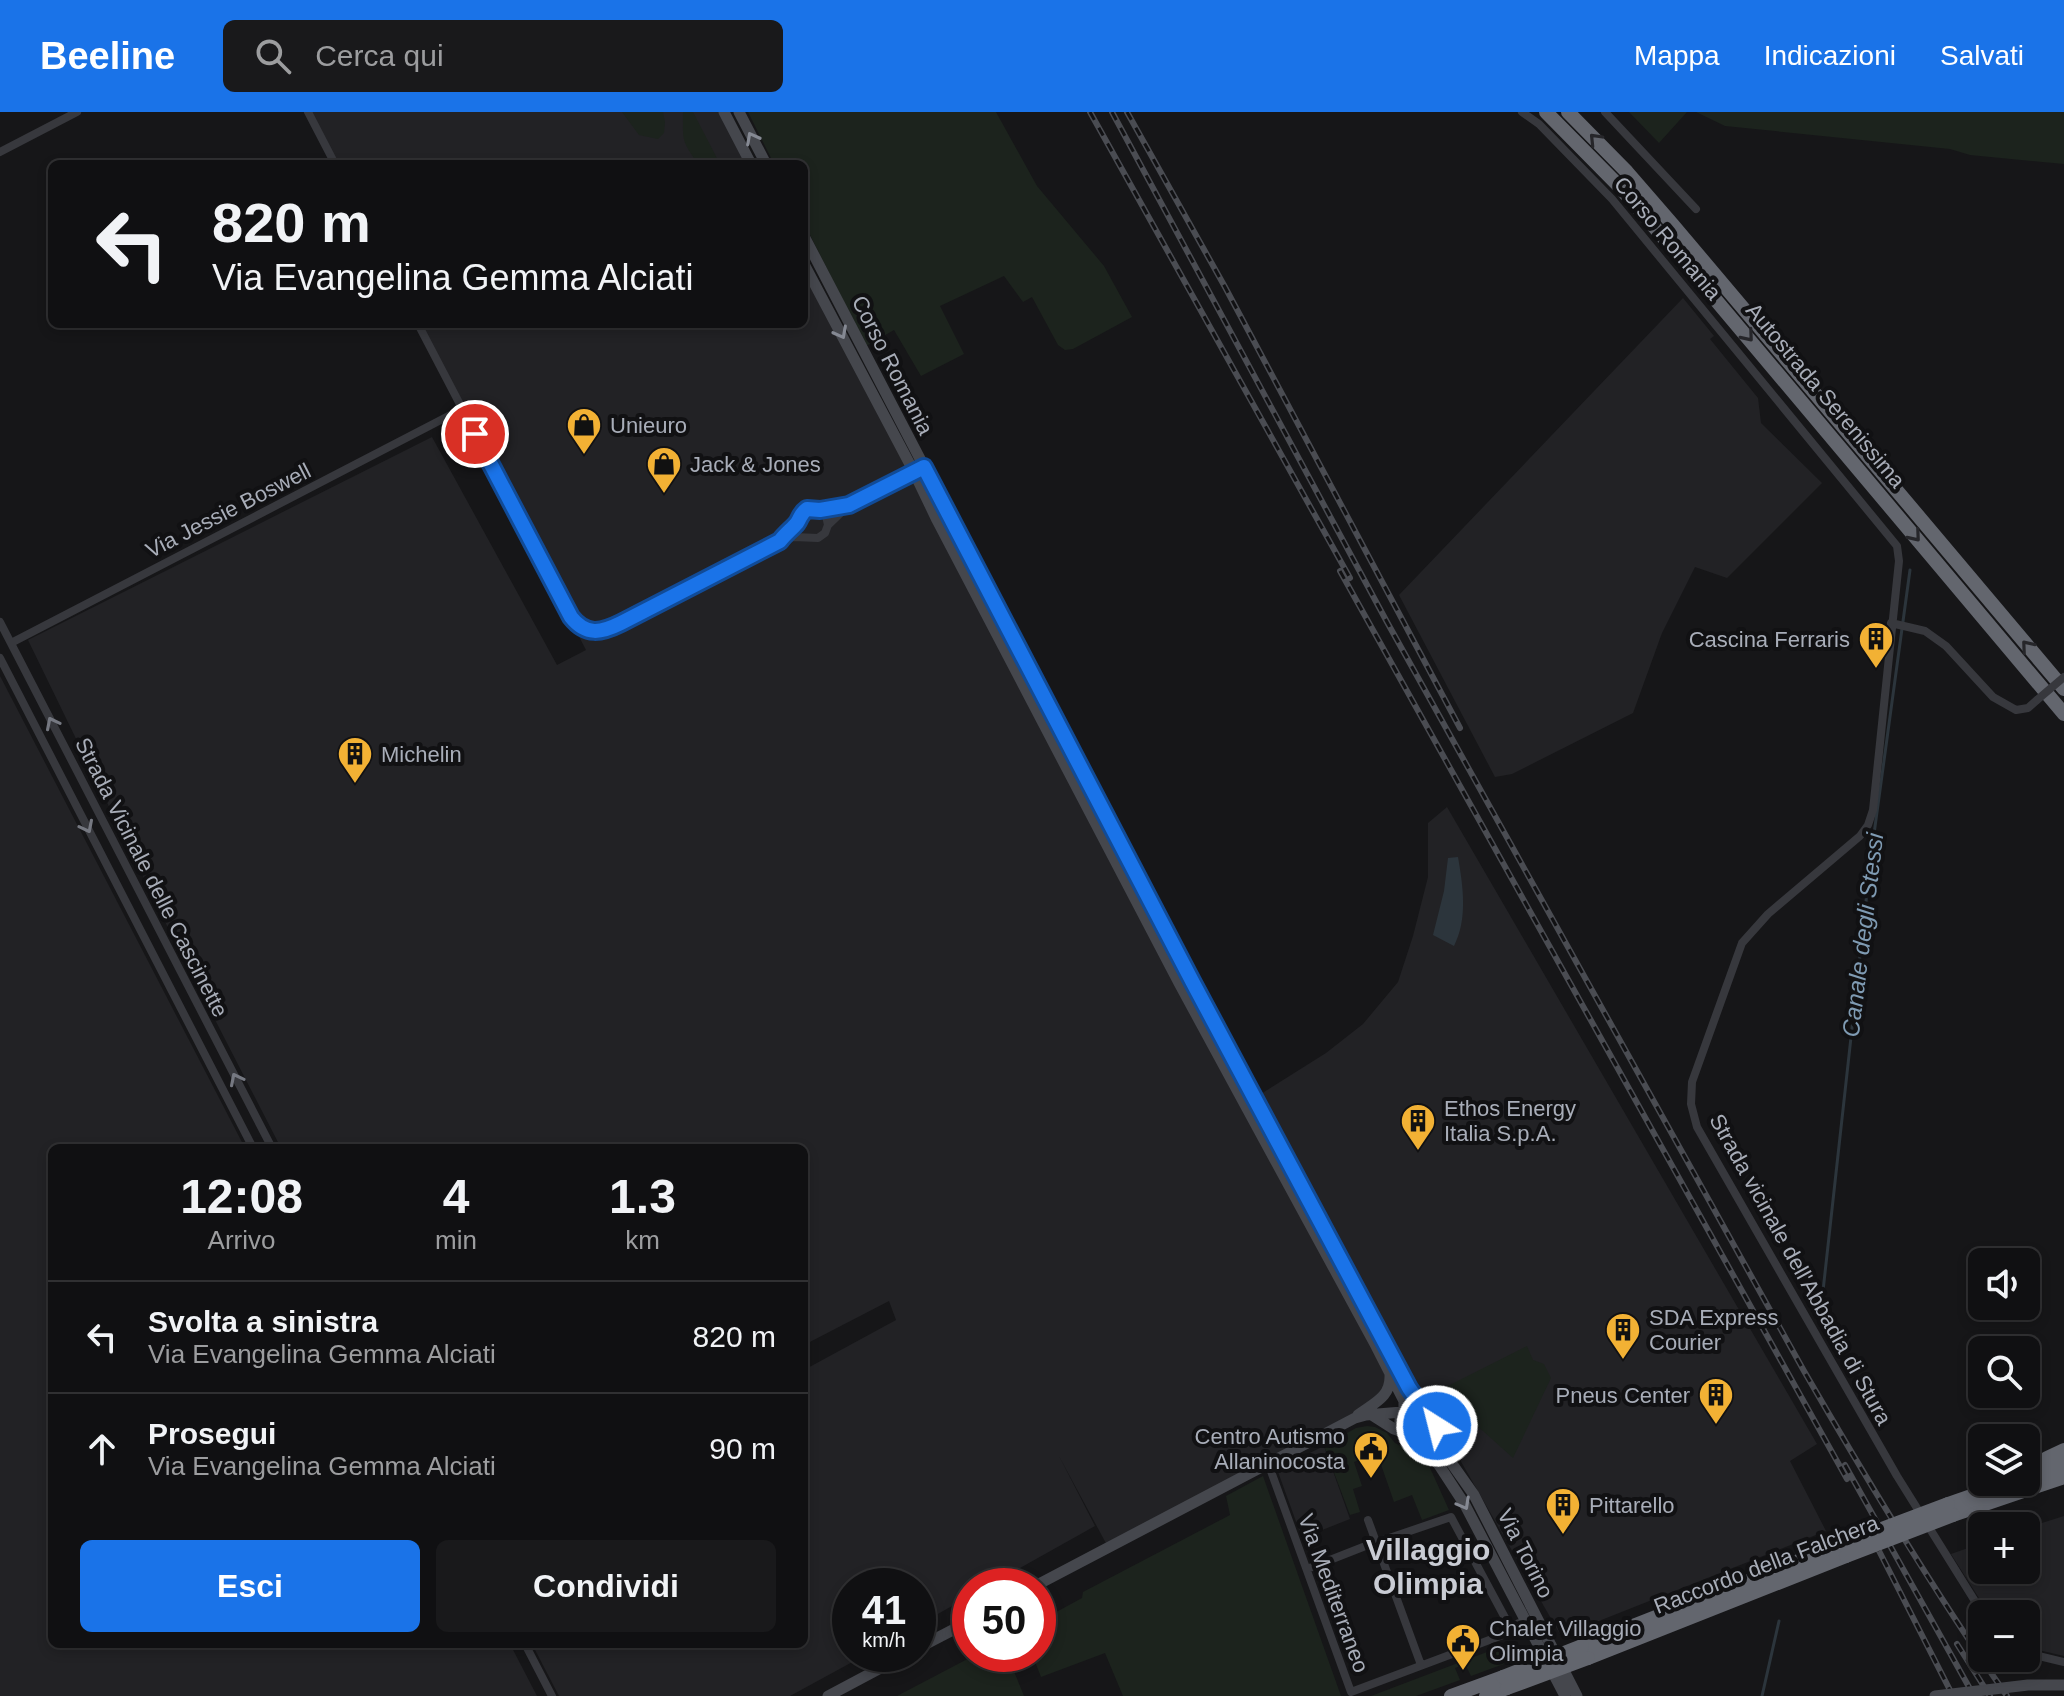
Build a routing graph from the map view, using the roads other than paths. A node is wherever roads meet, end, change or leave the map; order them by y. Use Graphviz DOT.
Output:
graph roads {
  1 [pos="77,112"];
  2 [pos="308,112"];
  3 [pos="724,112"];
  4 [pos="739,112"];
  5 [pos="1522,112"];
  6 [pos="1546,112"];
  7 [pos="1568,112"];
  8 [pos="1605,112"];
  9 [pos="0,152"];
  10 [pos="333,160"];
  11 [pos="749,160"];
  12 [pos="764,160"];
  13 [pos="1696,209"];
  14 [pos="808,244"];
  15 [pos="808,271"];
  16 [pos="420,328"];
  17 [pos="462,409"];
  18 [pos="919,470"];
  19 [pos="849,505"];
  20 [pos="820,510"];
  21 [pos="797,523"];
  22 [pos="828,525"];
  23 [pos="805,537"];
  24 [pos="780,541"];
  25 [pos="1897,546"];
  26 [pos="0,622"];
  27 [pos="1891,623"];
  28 [pos="11,643"];
  29 [pos="0,658"];
  30 [pos="2064,677"];
  31 [pos="2064,689"];
  32 [pos="2064,714"];
  33 [pos="266,1137"];
  34 [pos="250,1144"];
  35 [pos="256,1144"];
  36 [pos="270,1144"];
  37 [pos="1390,1372"];
  38 [pos="1419,1402"];
  39 [pos="1403,1411"];
  40 [pos="1371,1415"];
  41 [pos="1355,1418"];
  42 [pos="1435,1431"];
  43 [pos="1403,1432"];
  44 [pos="1419,1440"];
  45 [pos="2064,1450"];
  46 [pos="1268,1463"];
  47 [pos="2040,1464"];
  48 [pos="2064,1464"];
  49 [pos="2040,1471"];
  50 [pos="2064,1477"];
  51 [pos="2064,1485"];
  52 [pos="1980,1496"];
  53 [pos="1981,1506"];
  54 [pos="1950,1510"];
  55 [pos="1368,1520"];
  56 [pos="1377,1543"];
  57 [pos="1307,1569"];
  58 [pos="1056,1575"];
  59 [pos="1974,1600"];
  60 [pos="1526,1620"];
  61 [pos="1510,1627"];
  62 [pos="527,1648"];
  63 [pos="2040,1656"];
  64 [pos="2064,1662"];
  65 [pos="1421,1665"];
  66 [pos="873,1672"];
  67 [pos="1505,1683"];
  68 [pos="2064,1685"];
  69 [pos="552,1696"];
  70 [pos="828,1696"];
  71 [pos="1451,1696"];
  72 [pos="1486,1696"];
  73 [pos="1565,1696"];
  74 [pos="1577,1696"];
  75 [pos="1935,1696"];
  1 -- 9 [label="street"];
  2 -- 10 [label="street"];
  3 -- 11 [label="main road"];
  12 -- 4 [label="main road, one-way"];
  5 -- 25 [label="street, Corso Romania"];
  6 -- 32 [label="highway, Autostrada Serenissima, one-way"];
  31 -- 7 [label="highway, Autostrada Serenissima, one-way"];
  8 -- 13 [label="street"];
  14 -- 18 [label="main road, Corso Romania"];
  15 -- 18 [label="main road, Corso Romania, one-way"];
  16 -- 17 [label="street"];
  17 -- 24 [label="street"];
  17 -- 28 [label="street, Via Jessie Boswell"];
  18 -- 19 [label="street"];
  18 -- 37 [label="main road, Corso Romania"];
  18 -- 38 [label="main road, Corso Romania"];
  19 -- 20 [label="street"];
  19 -- 22 [label="street"];
  20 -- 21 [label="street"];
  20 -- 22 [label="street"];
  21 -- 23 [label="street"];
  21 -- 24 [label="street"];
  22 -- 23 [label="street"];
  23 -- 24 [label="street"];
  25 -- 27 [label="street, Strada vicinale dell'Abbadia di Stura"];
  26 -- 28 [label="street, Strada Vicinale delle Cascinette"];
  27 -- 30 [label="street, bridge"];
  27 -- 59 [label="street, Strada vicinale dell'Abbadia di Stura"];
  33 -- 28 [label="street, Strada Vicinale delle Cascinette, one-way"];
  29 -- 34 [label="street, Strada Vicinale delle Cascinette, one-way"];
  33 -- 35 [label="street"];
  33 -- 36 [label="street, Strada Vicinale delle Cascinette"];
  37 -- 39 [label="main road, Corso Romania"];
  37 -- 41 [label="main road"];
  38 -- 39 [label="main road"];
  38 -- 42 [label="main road"];
  39 -- 40 [label="main road"];
  39 -- 43 [label="main road"];
  40 -- 41 [label="main road"];
  40 -- 43 [label="main road"];
  41 -- 46 [label="main road"];
  42 -- 44 [label="main road"];
  42 -- 74 [label="main road, Via Torino"];
  43 -- 44 [label="main road"];
  44 -- 60 [label="main road, Via Torino, one-way"];
  45 -- 47 [label="highway"];
  46 -- 57 [label="street, Via Mediterraneo"];
  46 -- 58 [label="main road"];
  48 -- 49 [label="highway"];
  50 -- 53 [label="highway, Raccordo della Falchera"];
  51 -- 53 [label="highway"];
  52 -- 54 [label="highway, Raccordo della Falchera"];
  53 -- 54 [label="highway, Raccordo della Falchera"];
  54 -- 67 [label="highway, Raccordo della Falchera, bridge"];
  55 -- 56 [label="street"];
  56 -- 57 [label="street"];
  56 -- 61 [label="street"];
  56 -- 65 [label="street"];
  57 -- 65 [label="street, Via Mediterraneo"];
  60 -- 61 [label="street, Via Mediterraneo"];
  60 -- 73 [label="main road, Via Torino"];
  61 -- 65 [label="street, Via Mediterraneo"];
  62 -- 69 [label="street"];
  63 -- 64 [label="street"];
  66 -- 70 [label="main road"];
  67 -- 71 [label="highway, Raccordo della Falchera"];
  67 -- 72 [label="highway, Raccordo della Falchera"];
  68 -- 75 [label="main road, bridge"];
}
